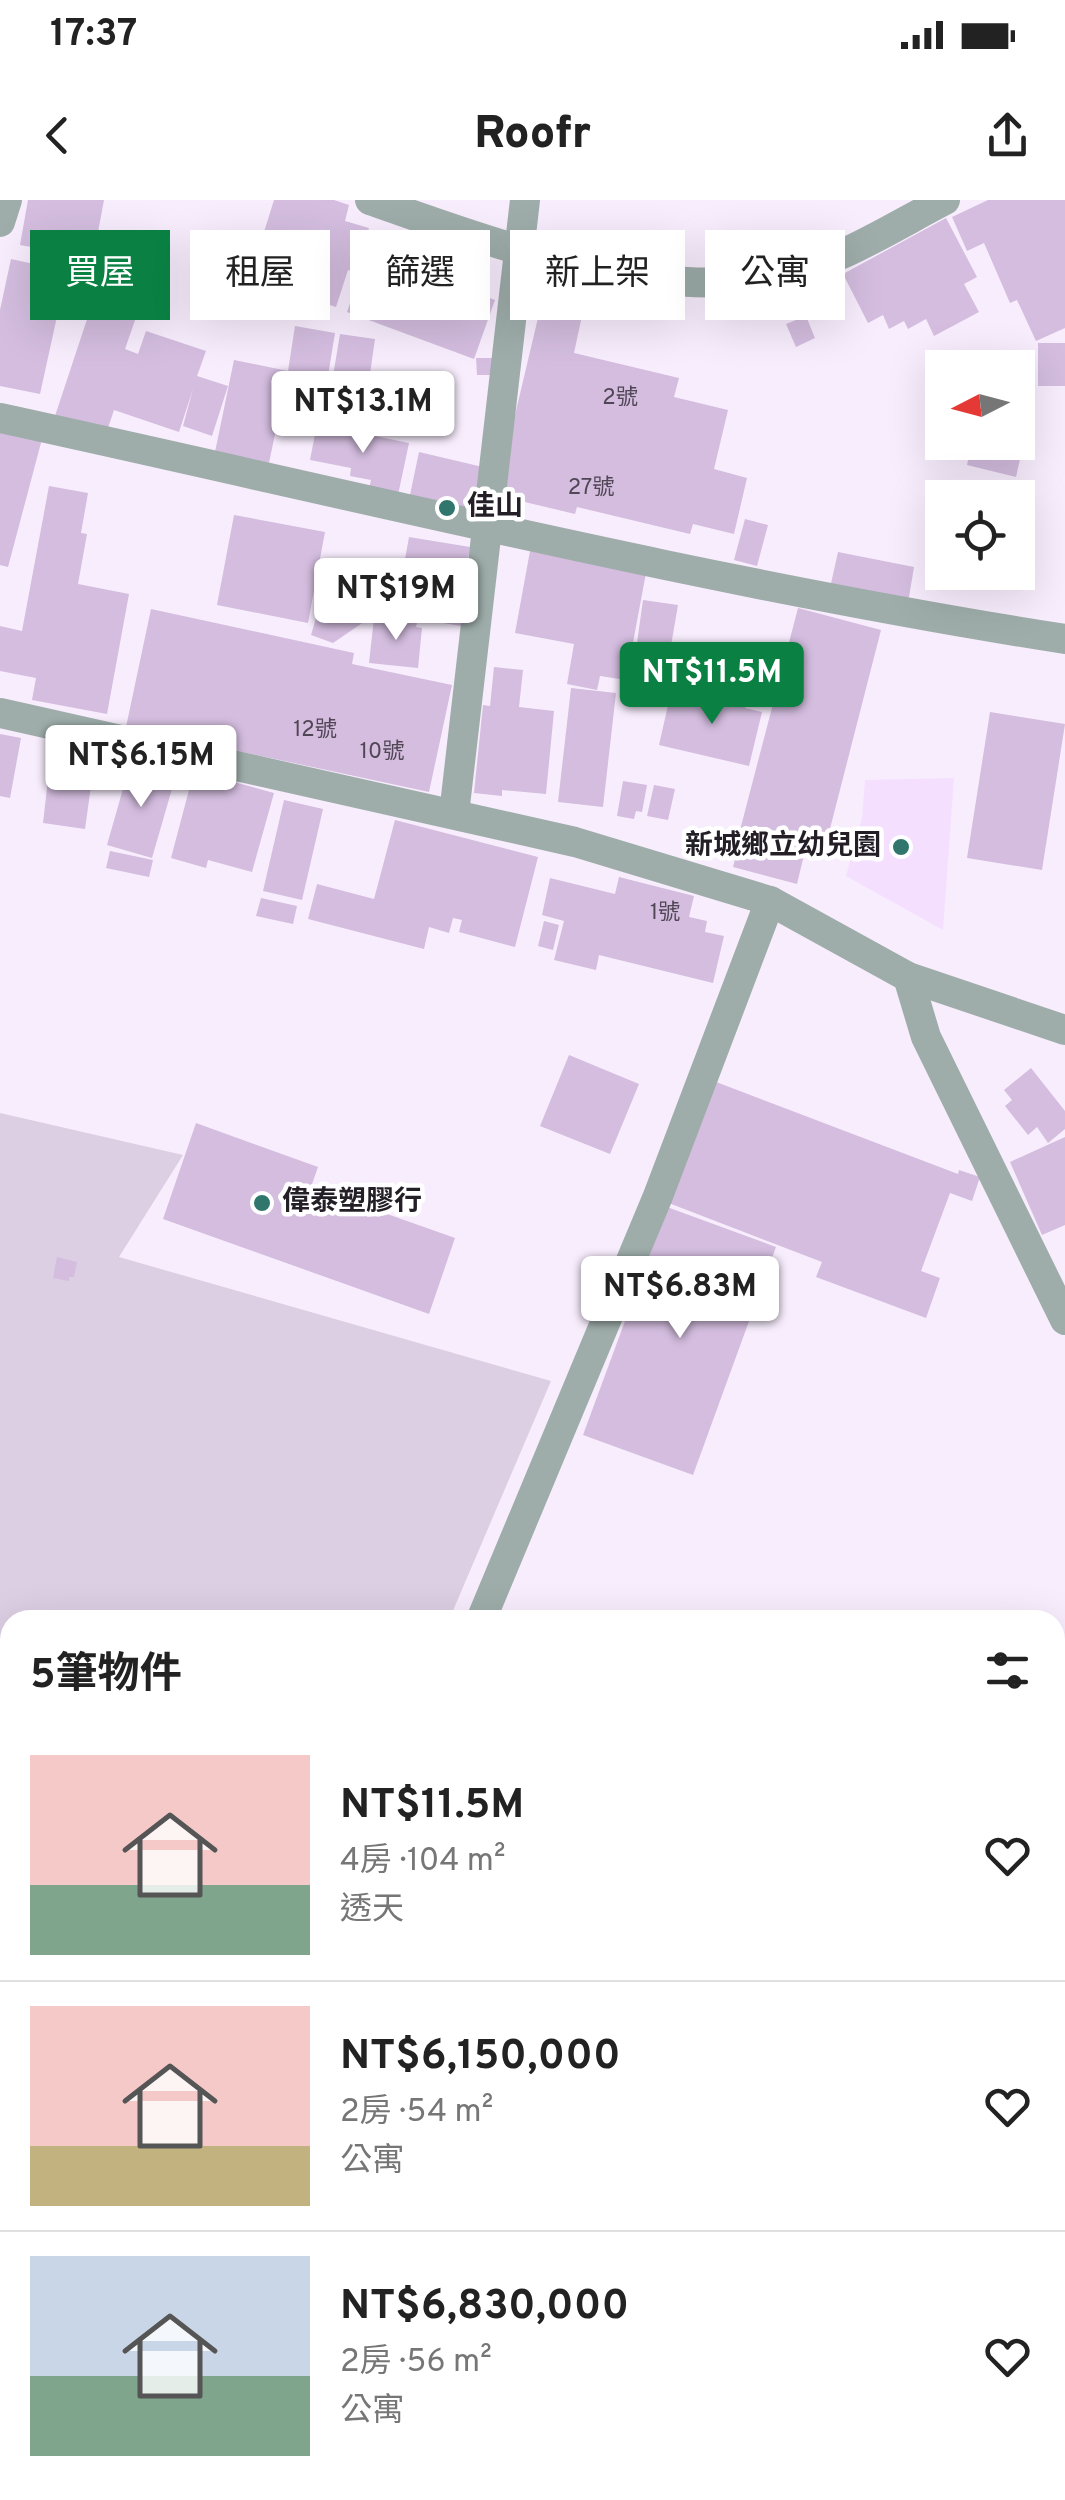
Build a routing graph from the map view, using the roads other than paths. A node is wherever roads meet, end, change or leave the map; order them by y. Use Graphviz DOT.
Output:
graph roads {
  1 [pos="7,200"];
  2 [pos="370,200"];
  3 [pos="525,200"];
  4 [pos="945,200"];
  5 [pos="0,222"];
  6 [pos="523,230"];
  7 [pos="510,249"];
  8 [pos="685,283"];
  9 [pos="514,320"];
  10 [pos="0,418"];
  11 [pos="488,524"];
  12 [pos="1065,639"];
  13 [pos="0,713"];
  14 [pos="454,814"];
  15 [pos="770,901"];
  16 [pos="908,977"];
  17 [pos="1065,1030"];
  18 [pos="1065,1320"];
  19 [pos="484,1610"];
  1 -- 5 [label="street"];
  2 -- 7 [label="street"];
  3 -- 6 [label="street"];
  4 -- 8 [label="street"];
  9 -- 11 [label="street"];
  10 -- 11 [label="street"];
  11 -- 12 [label="street"];
  11 -- 14 [label="street"];
  13 -- 14 [label="street"];
  14 -- 15 [label="street"];
  15 -- 16 [label="street"];
  15 -- 19 [label="street"];
  16 -- 17 [label="street"];
  16 -- 18 [label="street"];
}
